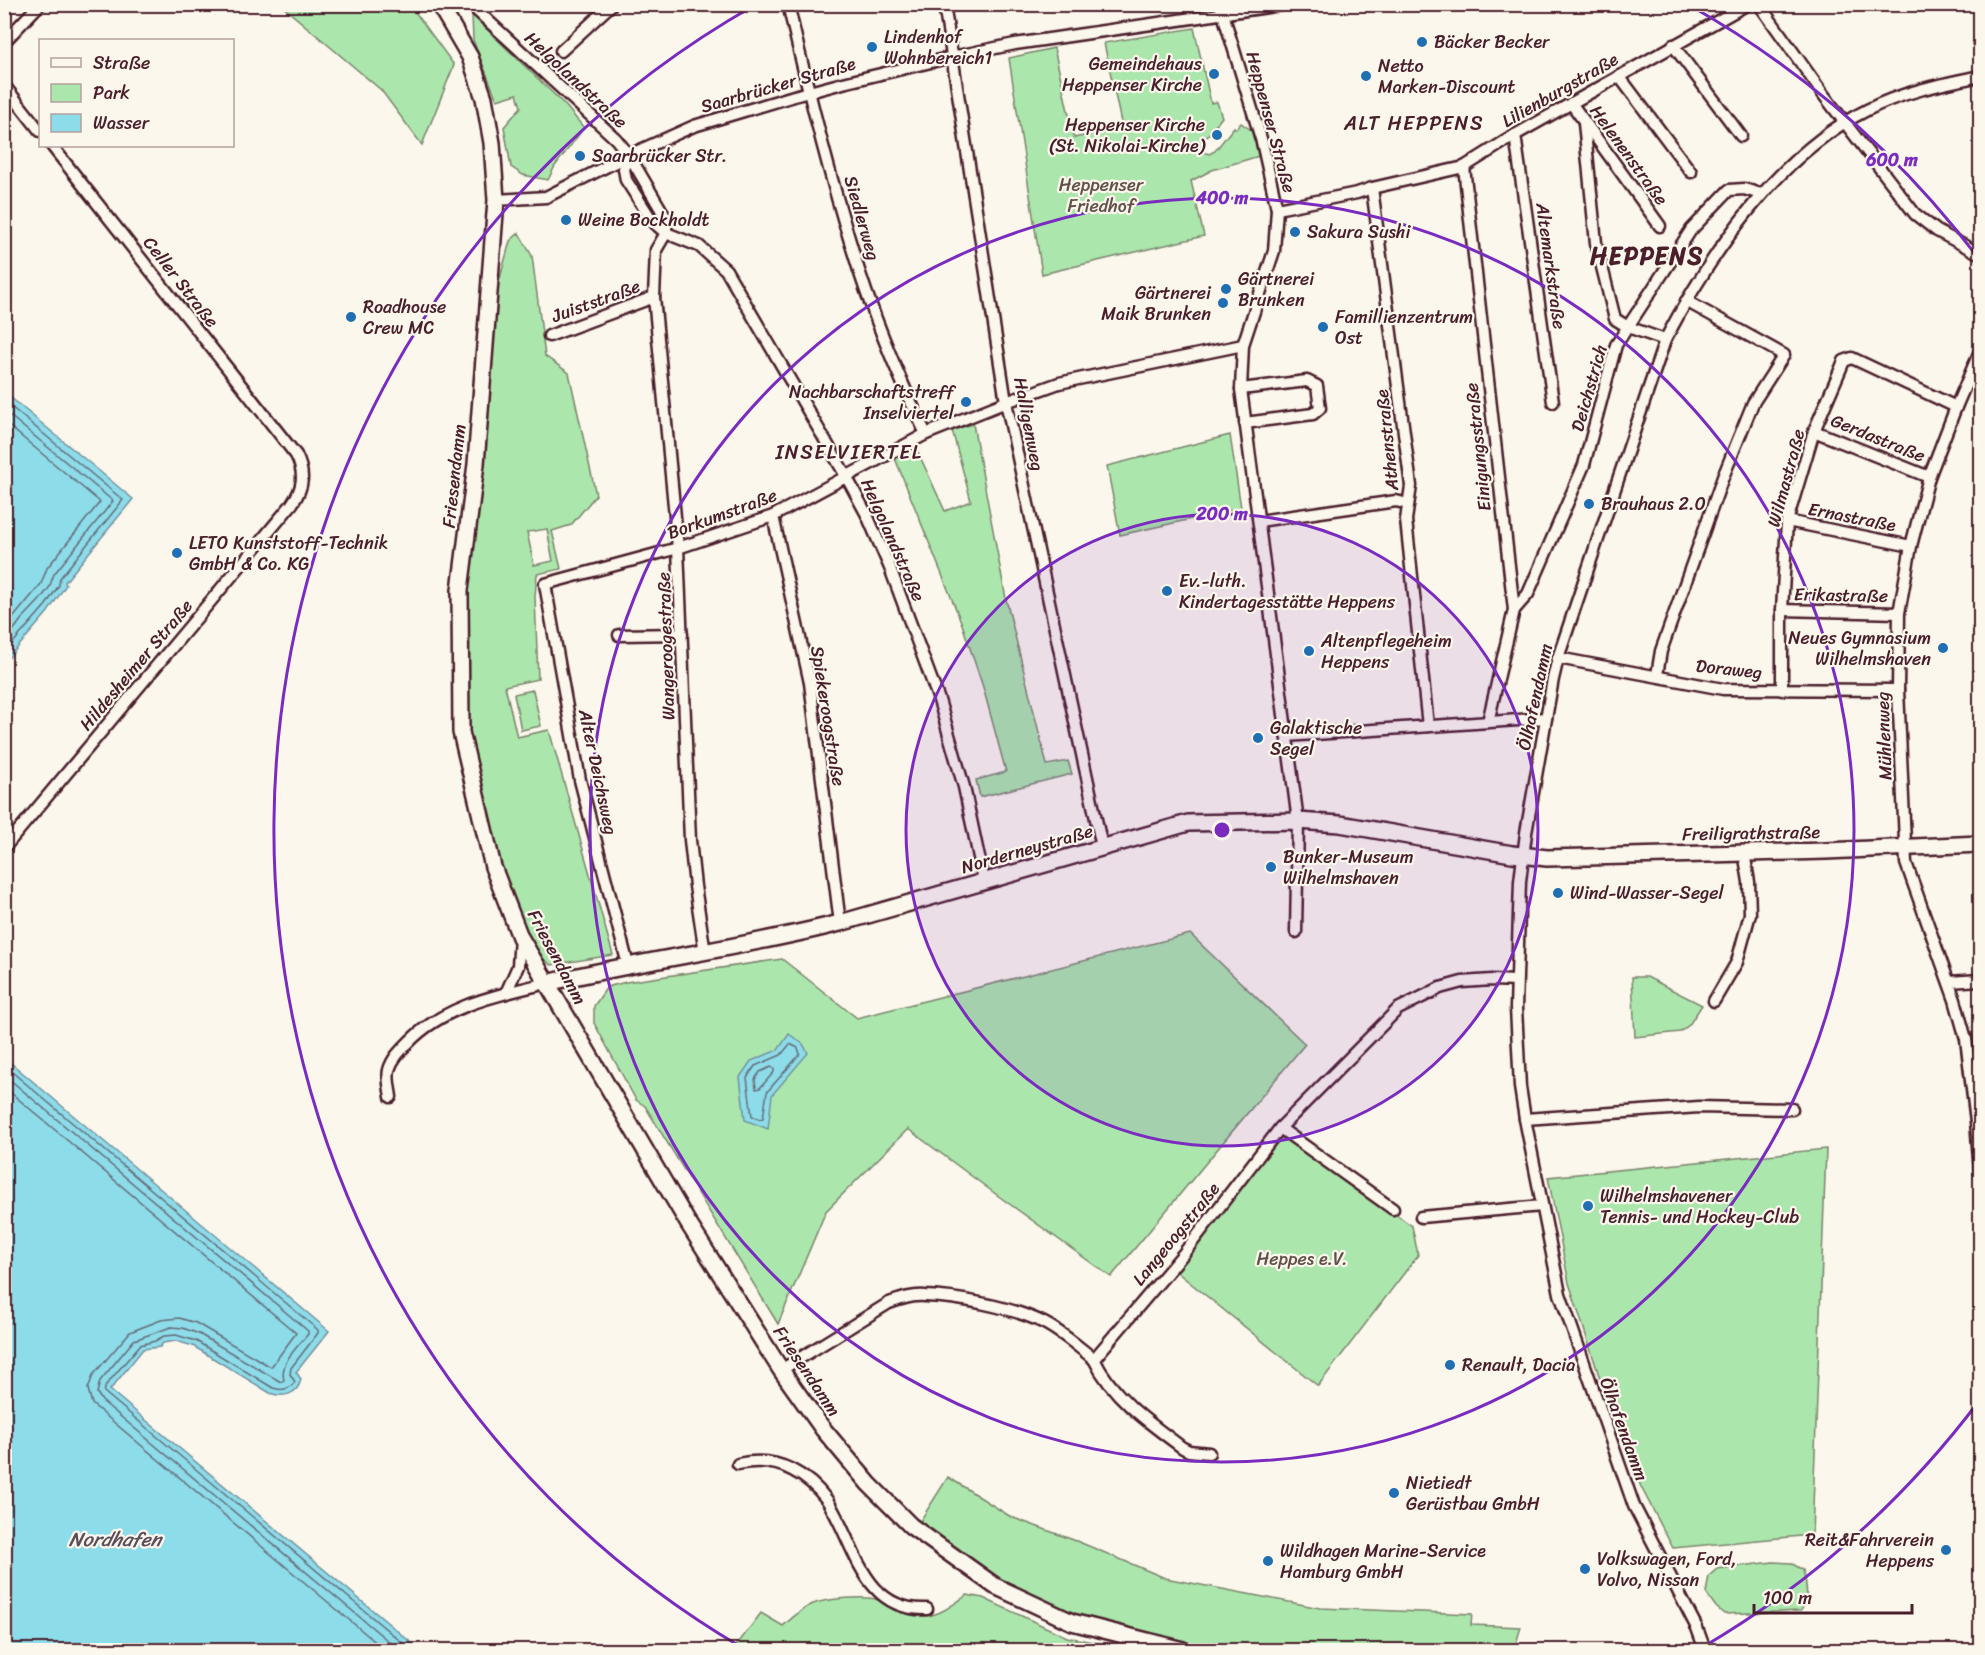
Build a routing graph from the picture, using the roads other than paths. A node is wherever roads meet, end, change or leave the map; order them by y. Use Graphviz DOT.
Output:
graph roads {
  1 [pos="40,4"];
  2 [pos="612,4"];
  3 [pos="788,4"];
  4 [pos="944,4"];
  5 [pos="1288,4"];
  6 [pos="1748,4"];
  7 [pos="1759,4"];
  8 [pos="472,6"];
  9 [pos="444,8"];
  10 [pos="1222,9"];
  11 [pos="4,42"];
  12 [pos="1673,45"];
  13 [pos="561,51"];
  14 [pos="952,57"];
  15 [pos="1619,76"];
  16 [pos="1980,76"];
  17 [pos="4,85"];
  18 [pos="809,92"];
  19 [pos="1571,103"];
  20 [pos="1846,122"];
  21 [pos="1584,123"];
  22 [pos="39,130"];
  23 [pos="1515,135"];
  24 [pos="1742,136"];
  25 [pos="53,147"];
  26 [pos="629,155"];
  27 [pos="1464,167"];
  28 [pos="1691,172"];
  29 [pos="1372,188"];
  30 [pos="1761,194"];
  31 [pos="496,200"];
  32 [pos="1277,209"];
  33 [pos="1660,226"];
  34 [pos="666,233"];
  35 [pos="1980,254"];
  36 [pos="654,297"];
  37 [pos="1686,301"];
  38 [pos="1628,327"];
  39 [pos="549,336"];
  40 [pos="1665,340"];
  41 [pos="1243,345"];
  42 [pos="1980,351"];
  43 [pos="1241,389"];
  44 [pos="1006,402"];
  45 [pos="1553,402"];
  46 [pos="1956,407"];
  47 [pos="1245,423"];
  48 [pos="1814,431"];
  49 [pos="926,434"];
  50 [pos="284,440"];
  51 [pos="846,476"];
  52 [pos="1929,477"];
  53 [pos="1408,504"];
  54 [pos="773,516"];
  55 [pos="1259,520"];
  56 [pos="1787,521"];
  57 [pos="1911,546"];
  58 [pos="678,548"];
  59 [pos="544,584"];
  60 [pos="1514,610"];
  61 [pos="1782,610"];
  62 [pos="1899,613"];
  63 [pos="682,634"];
  64 [pos="619,635"];
  65 [pos="1558,658"];
  66 [pos="1657,675"];
  67 [pos="1782,690"];
  68 [pos="1898,690"];
  69 [pos="1546,718"];
  70 [pos="1488,722"];
  71 [pos="1428,726"];
  72 [pos="1286,736"];
  73 [pos="1298,821"];
  74 [pos="1980,844"];
  75 [pos="1102,847"];
  76 [pos="1904,847"];
  77 [pos="4,848"];
  78 [pos="1744,852"];
  79 [pos="1523,855"];
  80 [pos="984,881"];
  81 [pos="840,924"];
  82 [pos="1296,932"];
  83 [pos="520,937"];
  84 [pos="705,953"];
  85 [pos="628,965"];
  86 [pos="1980,980"];
  87 [pos="1516,981"];
  88 [pos="1949,982"];
  89 [pos="547,983"];
  90 [pos="506,993"];
  91 [pos="1714,1002"];
  92 [pos="391,1097"];
  93 [pos="1792,1109"];
  94 [pos="1525,1119"];
  95 [pos="1978,1122"];
  96 [pos="1280,1128"];
  97 [pos="1980,1172"];
  98 [pos="1542,1206"];
  99 [pos="1393,1209"];
  100 [pos="1421,1217"];
  101 [pos="1094,1359"];
  102 [pos="781,1370"];
  103 [pos="1209,1453"];
  104 [pos="738,1464"];
  105 [pos="927,1609"];
  106 [pos="1697,1628"];
  107 [pos="1183,1650"];
  108 [pos="1705,1650"];
  109 [pos="1713,1650"];
  1 -- 11 [label="street"];
  2 -- 13 [label="street"];
  3 -- 18 [label="street, Siedlerweg"];
  4 -- 14 [label="street, Halligenweg"];
  5 -- 10 [label="street, Saarbrücker Straße"];
  6 -- 12 [label="street, Lilienburgstraße"];
  7 -- 20 [label="street"];
  8 -- 26 [label="street, Helgolandstraße"];
  9 -- 31 [label="main road, Friesendamm"];
  10 -- 14 [label="street, Saarbrücker Straße"];
  10 -- 32 [label="street, Heppenser Straße"];
  12 -- 15 [label="street, Lilienburgstraße"];
  12 -- 24 [label="street"];
  14 -- 18 [label="street, Saarbrücker Straße"];
  14 -- 44 [label="street, Halligenweg"];
  15 -- 19 [label="street, Lilienburgstraße"];
  15 -- 28 [label="street"];
  16 -- 20 [label="street, Ölhafendamm"];
  17 -- 22 [label="street"];
  18 -- 26 [label="street, Saarbrücker Straße"];
  18 -- 49 [label="street, Siedlerweg"];
  19 -- 21 [label="street, Helenenstraße"];
  19 -- 23 [label="street, Lilienburgstraße"];
  20 -- 30 [label="street, Ölhafendamm"];
  20 -- 35 [label="street"];
  21 -- 33 [label="street, Helenenstraße"];
  21 -- 38 [label="street"];
  23 -- 27 [label="street, Lilienburgstraße"];
  23 -- 45 [label="street, Altemarkstraße"];
  25 -- 50 [label="street, Celler Straße"];
  26 -- 31 [label="street, Saarbrücker Straße"];
  26 -- 34 [label="street, Helgolandstraße"];
  27 -- 29 [label="street, Lilienburgstraße"];
  27 -- 60 [label="street, Einigungsstraße"];
  29 -- 32 [label="street, Lilienburgstraße"];
  29 -- 53 [label="street, Athenstraße"];
  30 -- 37 [label="street, Ölhafendamm"];
  30 -- 38 [label="street, Deichstrich"];
  31 -- 83 [label="main road, Friesendamm"];
  32 -- 41 [label="street, Heppenser Straße"];
  34 -- 36 [label="street, Wangeroogestraße"];
  34 -- 51 [label="street, Helgolandstraße"];
  36 -- 39 [label="street, Juiststraße"];
  36 -- 58 [label="street, Wangeroogestraße"];
  37 -- 40 [label="street, Ölhafendamm"];
  37 -- 66 [label="street"];
  38 -- 40 [label="street"];
  38 -- 60 [label="street, Deichstrich"];
  40 -- 65 [label="street, Ölhafendamm"];
  41 -- 43 [label="street, Heppenser Straße"];
  41 -- 44 [label="street, Borkumstraße"];
  42 -- 46 [label="street, Mühlenweg"];
  43 -- 47 [label="street, Heppenser Straße"];
  43 -- 47 [label="street"];
  44 -- 49 [label="street, Borkumstraße"];
  44 -- 75 [label="street, Halligenweg"];
  46 -- 48 [label="street, Wilmastraße"];
  46 -- 52 [label="street, Mühlenweg"];
  47 -- 55 [label="street, Heppenser Straße"];
  48 -- 52 [label="street, Gerdastraße"];
  48 -- 56 [label="street, Wilmastraße"];
  49 -- 51 [label="street, Borkumstraße"];
  50 -- 77 [label="street, Hildesheimer Straße"];
  51 -- 54 [label="street, Borkumstraße"];
  51 -- 80 [label="street, Helgolandstraße"];
  52 -- 57 [label="street, Mühlenweg"];
  53 -- 55 [label="street"];
  53 -- 71 [label="street, Athenstraße"];
  54 -- 58 [label="street, Borkumstraße"];
  54 -- 81 [label="street, Spiekeroogstraße"];
  55 -- 72 [label="street, Heppenser Straße"];
  56 -- 57 [label="street, Ernastraße"];
  56 -- 61 [label="street, Wilmastraße"];
  57 -- 62 [label="street, Mühlenweg"];
  58 -- 59 [label="street, Borkumstraße"];
  58 -- 63 [label="street, Wangeroogestraße"];
  59 -- 85 [label="street, Alter Deichsweg"];
  60 -- 70 [label="street, Einigungsstraße"];
  61 -- 62 [label="street, Erikastraße"];
  61 -- 67 [label="street, Wilmastraße"];
  62 -- 68 [label="street, Mühlenweg"];
  63 -- 64 [label="street"];
  63 -- 84 [label="street, Wangeroogestraße"];
  65 -- 66 [label="street, Doraweg"];
  65 -- 69 [label="street, Ölhafendamm"];
  66 -- 67 [label="street, Doraweg"];
  67 -- 68 [label="street, Doraweg"];
  68 -- 76 [label="street, Mühlenweg"];
  69 -- 70 [label="street"];
  69 -- 79 [label="street, Ölhafendamm"];
  70 -- 71 [label="street"];
  71 -- 72 [label="street"];
  72 -- 73 [label="street, Heppenser Straße"];
  73 -- 75 [label="main road, Norderneystraße"];
  73 -- 79 [label="main road, Norderneystraße"];
  73 -- 82 [label="street, Heppenser Straße"];
  74 -- 76 [label="main road, Freiligrathstraße"];
  75 -- 80 [label="main road, Norderneystraße"];
  76 -- 78 [label="main road, Freiligrathstraße"];
  76 -- 88 [label="street, Mühlenweg"];
  78 -- 79 [label="main road, Freiligrathstraße"];
  78 -- 91 [label="street"];
  79 -- 87 [label="street, Ölhafendamm"];
  80 -- 81 [label="main road, Norderneystraße"];
  81 -- 84 [label="main road, Norderneystraße"];
  83 -- 89 [label="main road, Friesendamm"];
  83 -- 90 [label="street"];
  84 -- 85 [label="main road, Norderneystraße"];
  85 -- 89 [label="main road, Norderneystraße"];
  86 -- 88 [label="street"];
  87 -- 94 [label="street, Ölhafendamm"];
  87 -- 96 [label="street, Langeoogstraße"];
  88 -- 95 [label="street, Mühlenweg"];
  89 -- 90 [label="street"];
  89 -- 102 [label="main road, Friesendamm"];
  90 -- 92 [label="street"];
  93 -- 94 [label="street"];
  94 -- 98 [label="street, Ölhafendamm"];
  95 -- 97 [label="street, Mühlenweg"];
  96 -- 99 [label="street"];
  96 -- 101 [label="street, Langeoogstraße"];
  98 -- 100 [label="street"];
  98 -- 106 [label="street, Ölhafendamm"];
  101 -- 102 [label="street"];
  101 -- 103 [label="street"];
  102 -- 107 [label="main road, Friesendamm"];
  104 -- 105 [label="street"];
  106 -- 108 [label="street, Ölhafendamm"];
  106 -- 109 [label="street"];
}
